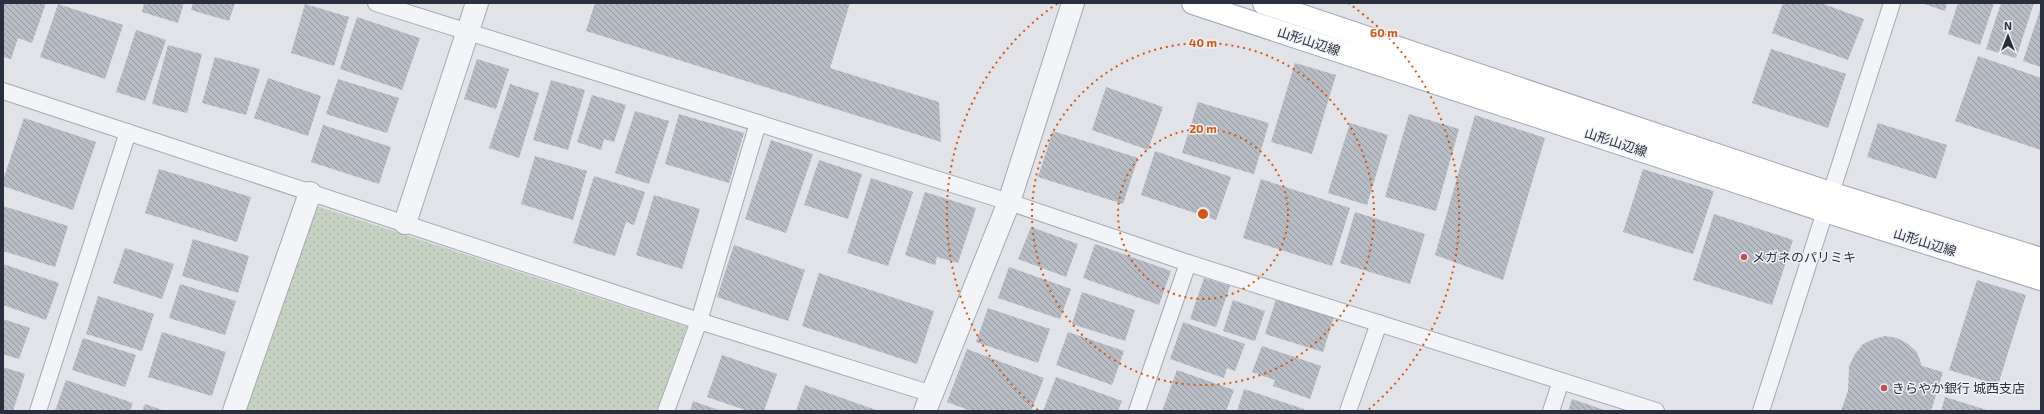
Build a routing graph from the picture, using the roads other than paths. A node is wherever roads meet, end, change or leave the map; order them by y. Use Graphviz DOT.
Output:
graph roads {
  1 [pos="376,3"];
  2 [pos="477,3"];
  3 [pos="1073,3"];
  4 [pos="1193,3"];
  5 [pos="1264,3"];
  6 [pos="1892,3"];
  7 [pos="468,32"];
  8 [pos="3,91"];
  9 [pos="758,124"];
  10 [pos="128,132"];
  11 [pos="310,193"];
  12 [pos="1009,202"];
  13 [pos="1828,202"];
  14 [pos="405,223"];
  15 [pos="2041,259"];
  16 [pos="1188,263"];
  17 [pos="2041,279"];
  18 [pos="698,321"];
  19 [pos="1379,323"];
  20 [pos="1561,381"];
  21 [pos="929,402"];
  22 [pos="38,411"];
  23 [pos="234,411"];
  24 [pos="666,411"];
  25 [pos="1136,411"];
  26 [pos="1348,411"];
  27 [pos="1551,411"];
  28 [pos="1656,411"];
  29 [pos="1761,411"];
  1 -- 7 [label="lane"];
  2 -- 7 [label="street"];
  3 -- 12 [label="street"];
  4 -- 13 [label="main road, 山形山辺線"];
  5 -- 13 [label="main road, 山形山辺線"];
  6 -- 13 [label="lane"];
  7 -- 9 [label="lane"];
  7 -- 14 [label="street"];
  8 -- 10 [label="lane"];
  9 -- 12 [label="lane"];
  9 -- 18 [label="lane"];
  10 -- 11 [label="lane"];
  10 -- 22 [label="lane"];
  11 -- 14 [label="lane"];
  11 -- 23 [label="street"];
  12 -- 16 [label="lane"];
  12 -- 21 [label="street"];
  13 -- 15 [label="main road, 山形山辺線"];
  13 -- 17 [label="main road, 山形山辺線"];
  13 -- 29 [label="lane"];
  14 -- 18 [label="lane"];
  16 -- 19 [label="lane"];
  16 -- 25 [label="lane"];
  18 -- 21 [label="lane"];
  18 -- 24 [label="lane"];
  19 -- 20 [label="lane"];
  19 -- 26 [label="lane"];
  20 -- 27 [label="lane"];
  20 -- 28 [label="lane"];
}
